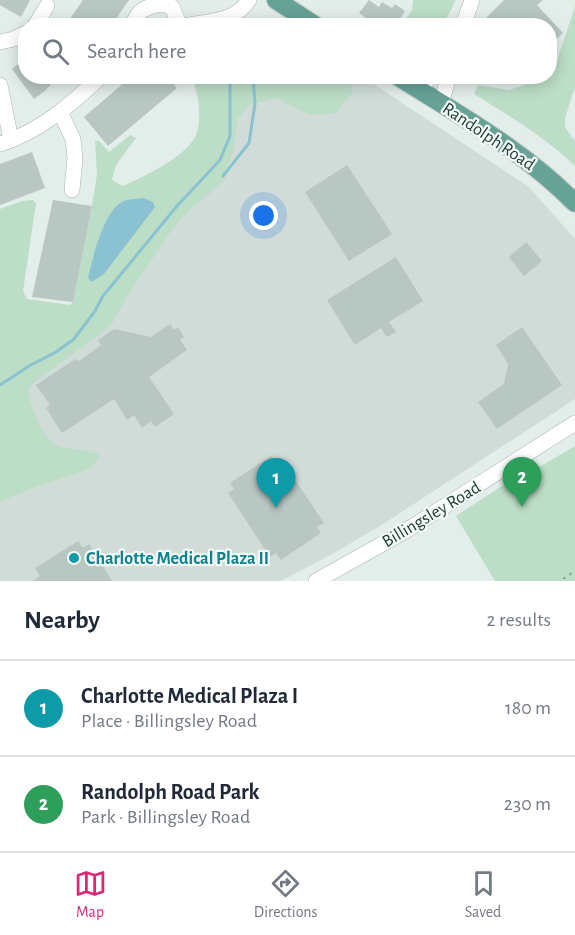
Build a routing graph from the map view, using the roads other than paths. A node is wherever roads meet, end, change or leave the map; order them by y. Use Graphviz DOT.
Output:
graph roads {
  1 [pos="249,0"];
  2 [pos="276,0"];
  3 [pos="472,0"];
  4 [pos="47,6"];
  5 [pos="39,18"];
  6 [pos="136,18"];
  7 [pos="178,18"];
  8 [pos="229,18"];
  9 [pos="304,18"];
  10 [pos="466,18"];
  11 [pos="18,37"];
  12 [pos="0,42"];
  13 [pos="92,84"];
  14 [pos="426,84"];
  15 [pos="446,84"];
  16 [pos="0,85"];
  17 [pos="441,104"];
  18 [pos="60,112"];
  19 [pos="6,142"];
  20 [pos="72,190"];
  21 [pos="575,202"];
  22 [pos="575,423"];
  23 [pos="316,581"];
  1 -- 8 [label="street"];
  2 -- 9 [label="main road"];
  3 -- 10 [label="street"];
  4 -- 5 [label="street"];
  6 -- 7 [label="street"];
  11 -- 12 [label="street"];
  13 -- 18 [label="street"];
  14 -- 17 [label="main road, Randolph Road"];
  15 -- 17 [label="street"];
  16 -- 19 [label="street"];
  17 -- 21 [label="main road, Randolph Road"];
  18 -- 19 [label="street"];
  18 -- 20 [label="street"];
  22 -- 23 [label="street, Billingsley Road"];
}
